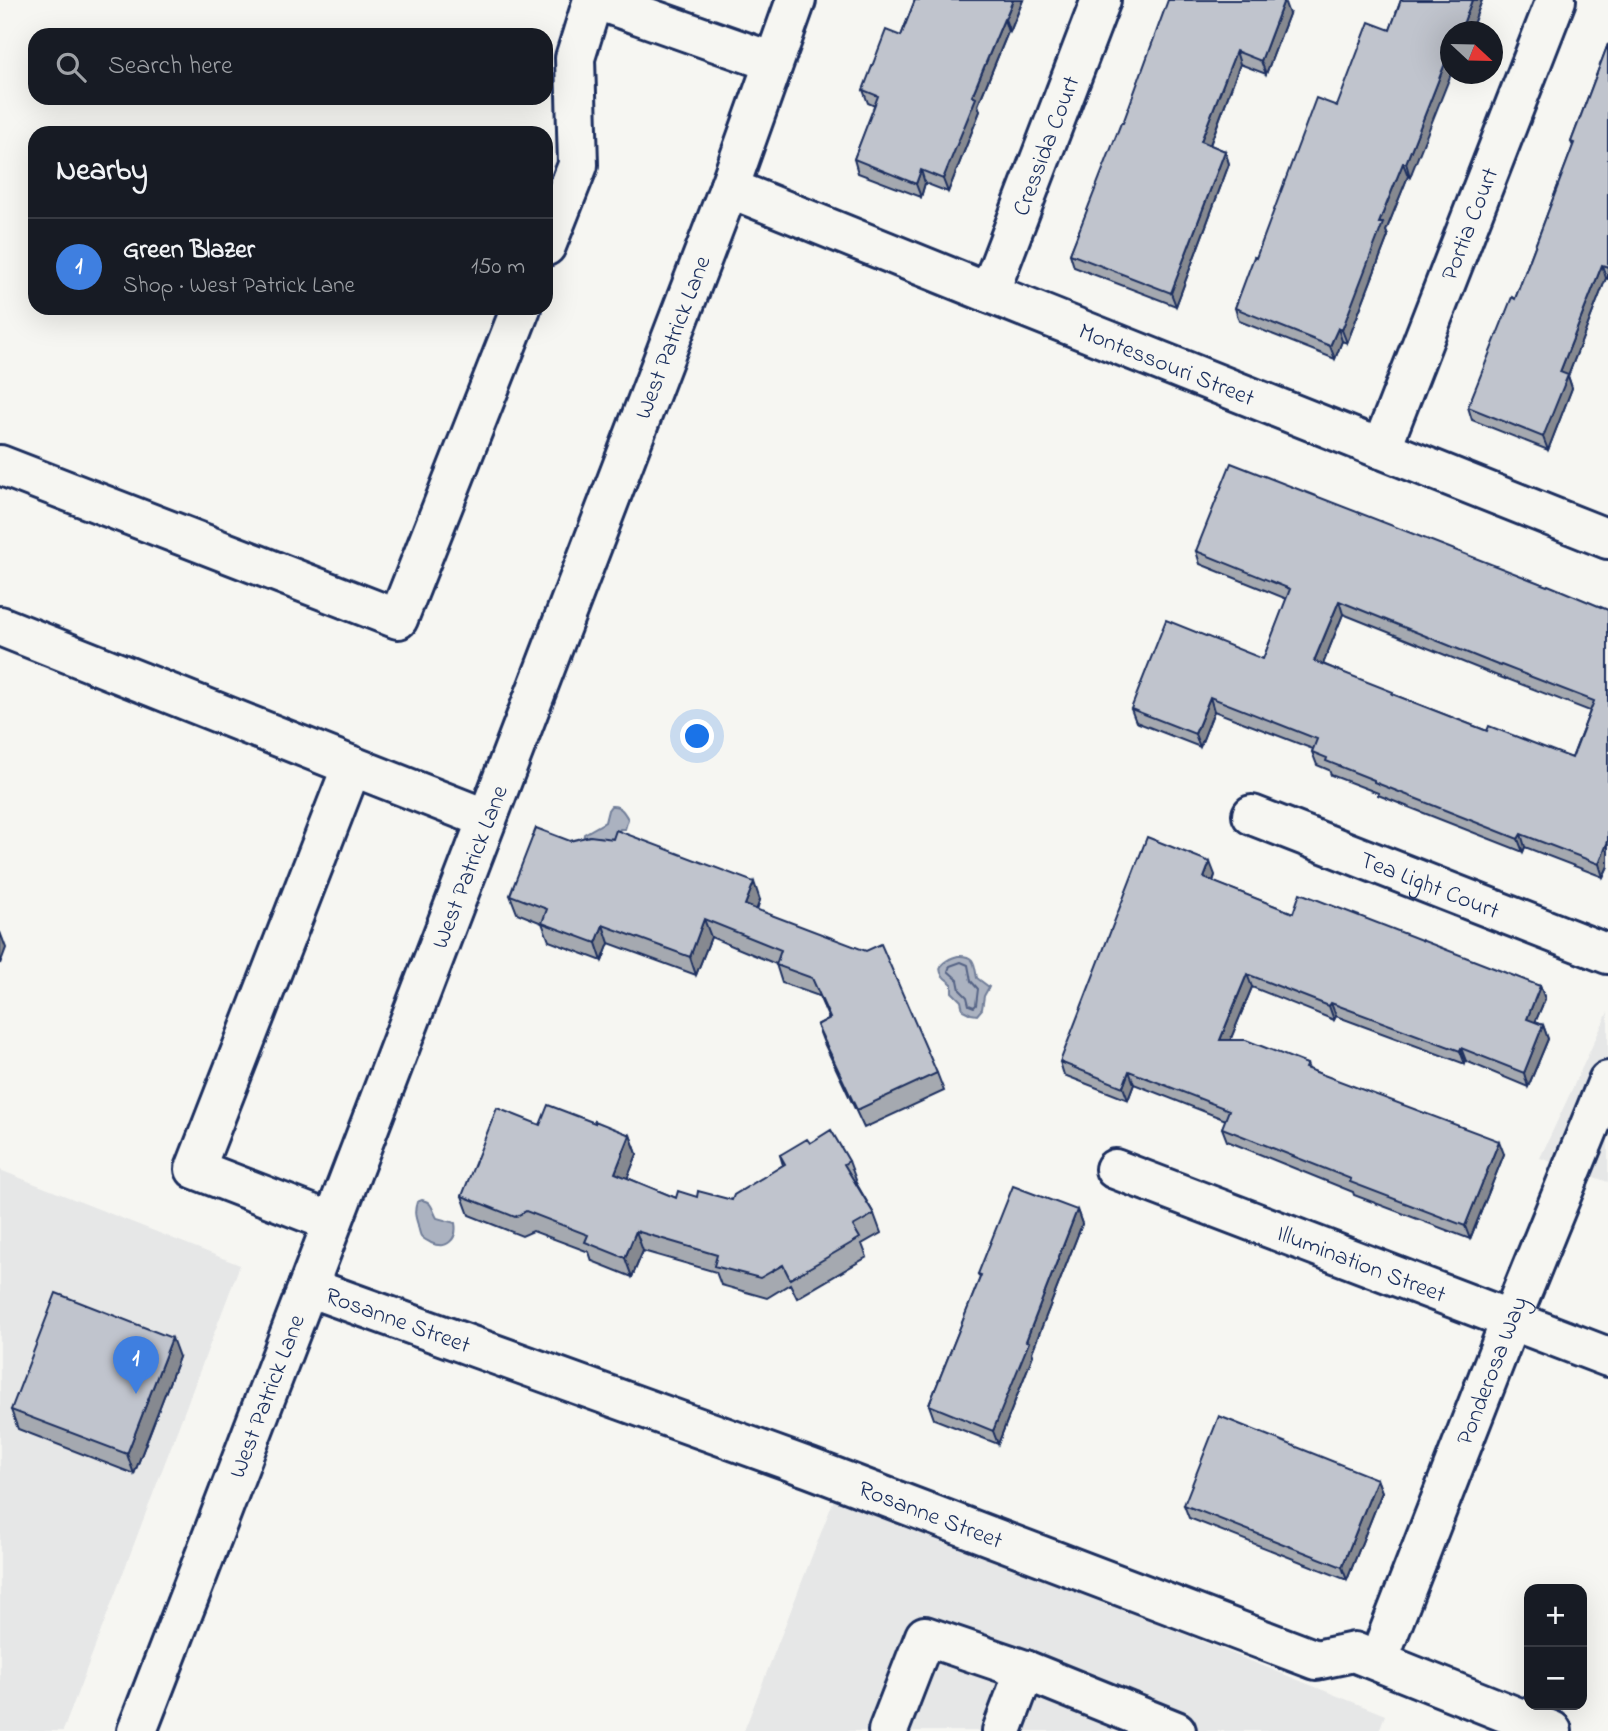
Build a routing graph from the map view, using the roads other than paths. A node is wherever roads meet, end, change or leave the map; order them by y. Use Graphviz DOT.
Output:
graph roads {
  1 [pos="595,0"];
  2 [pos="796,0"];
  3 [pos="1101,0"];
  4 [pos="1556,0"];
  5 [pos="774,62"];
  6 [pos="729,188"];
  7 [pos="553,228"];
  8 [pos="989,293"];
  9 [pos="518,315"];
  10 [pos="1381,449"];
  11 [pos="0,465"];
  12 [pos="1608,538"];
  13 [pos="0,626"];
  14 [pos="352,766"];
  15 [pos="1252,815"];
  16 [pos="487,819"];
  17 [pos="1608,954"];
  18 [pos="1608,1081"];
  19 [pos="1115,1168"];
  20 [pos="332,1222"];
  21 [pos="308,1287"];
  22 [pos="1511,1319"];
  23 [pos="1608,1357"];
  24 [pos="1378,1661"];
  25 [pos="1026,1670"];
  26 [pos="137,1731"];
  27 [pos="888,1731"];
  28 [pos="1002,1731"];
  29 [pos="1176,1731"];
  30 [pos="1552,1731"];
  1 -- 5 [label="street"];
  1 -- 7 [label="street"];
  2 -- 5 [label="street, West Patrick Lane"];
  3 -- 8 [label="street, Cressida Court"];
  4 -- 10 [label="street, Portia Court"];
  5 -- 6 [label="street, West Patrick Lane"];
  6 -- 8 [label="street, Montessouri Street"];
  6 -- 16 [label="street, West Patrick Lane"];
  8 -- 10 [label="street, Montessouri Street"];
  9 -- 11 [label="street"];
  10 -- 12 [label="street, Montessouri Street"];
  13 -- 14 [label="street"];
  14 -- 16 [label="street"];
  14 -- 20 [label="street"];
  15 -- 17 [label="street, Tea Light Court"];
  16 -- 20 [label="street, West Patrick Lane"];
  18 -- 22 [label="street, Ponderosa Way"];
  19 -- 22 [label="street, Illumination Street"];
  20 -- 21 [label="street, West Patrick Lane"];
  21 -- 24 [label="street, Rosanne Street"];
  21 -- 26 [label="street, West Patrick Lane"];
  22 -- 23 [label="street, Illumination Street"];
  22 -- 24 [label="street, Ponderosa Way"];
  24 -- 30 [label="street, Rosanne Street"];
  25 -- 27 [label="street"];
  25 -- 28 [label="street"];
  25 -- 29 [label="street"];
}
